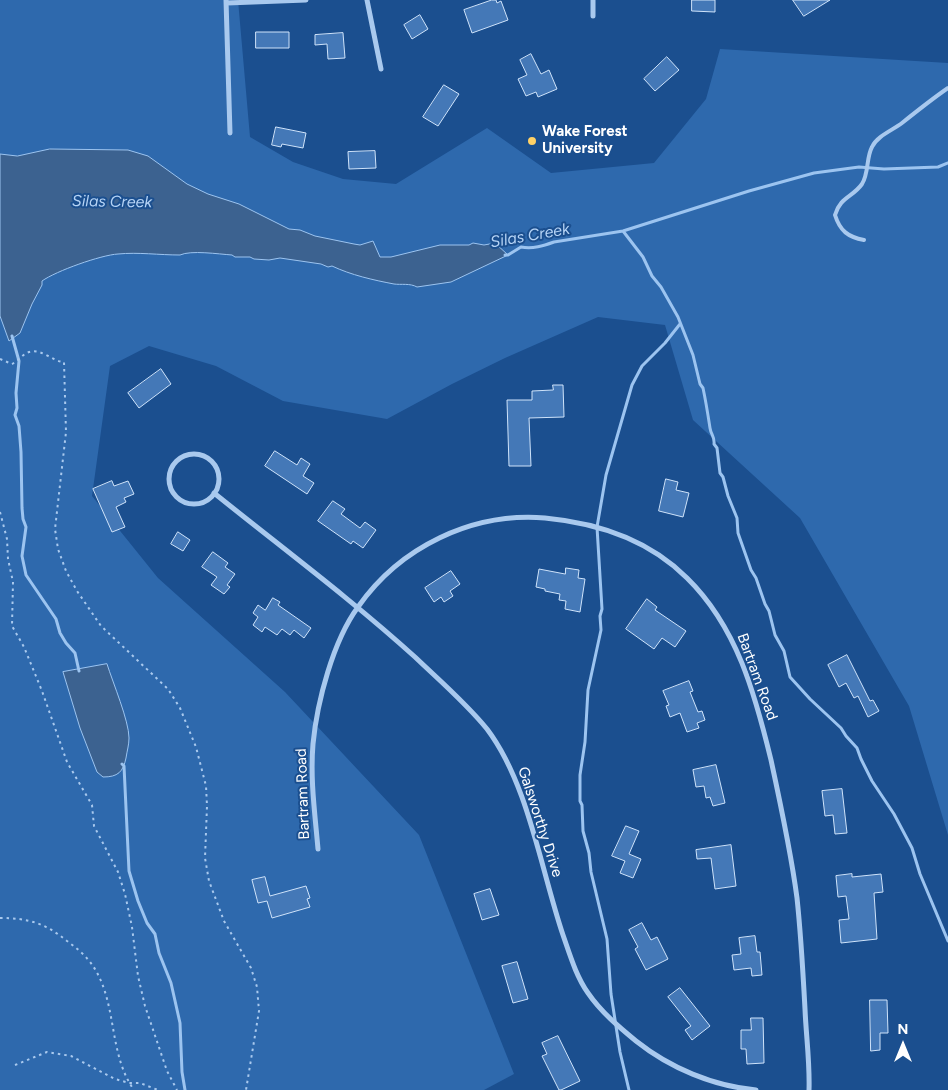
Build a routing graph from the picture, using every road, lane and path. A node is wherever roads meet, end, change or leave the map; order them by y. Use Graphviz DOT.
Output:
graph roads {
  1 [pos="306,0"];
  2 [pos="367,0"];
  3 [pos="593,0"];
  4 [pos="226,2"];
  5 [pos="593,16"];
  6 [pos="381,69"];
  7 [pos="948,88"];
  8 [pos="230,133"];
  9 [pos="864,240"];
  10 [pos="0,358"];
  11 [pos="214,493"];
  12 [pos="0,512"];
  13 [pos="357,608"];
  14 [pos="318,849"];
  15 [pos="0,918"];
  16 [pos="15,1065"];
  17 [pos="129,1083"];
  18 [pos="134,1090"];
  19 [pos="158,1090"];
  20 [pos="176,1090"];
  21 [pos="246,1090"];
  22 [pos="756,1090"];
  23 [pos="809,1090"];
  1 -- 4 [label="street"];
  2 -- 6 [label="street"];
  3 -- 5 [label="street"];
  4 -- 8 [label="street"];
  7 -- 9 [label="lane"];
  10 -- 21 [label="path"];
  11 -- 11 [label="street"];
  11 -- 13 [label="street, Galsworthy Drive"];
  12 -- 20 [label="path"];
  13 -- 14 [label="street, Bartram Road"];
  13 -- 22 [label="street, Galsworthy Drive"];
  13 -- 23 [label="street, Bartram Road"];
  15 -- 17 [label="path"];
  16 -- 17 [label="path"];
  17 -- 18 [label="path"];
  17 -- 19 [label="path"];
}
